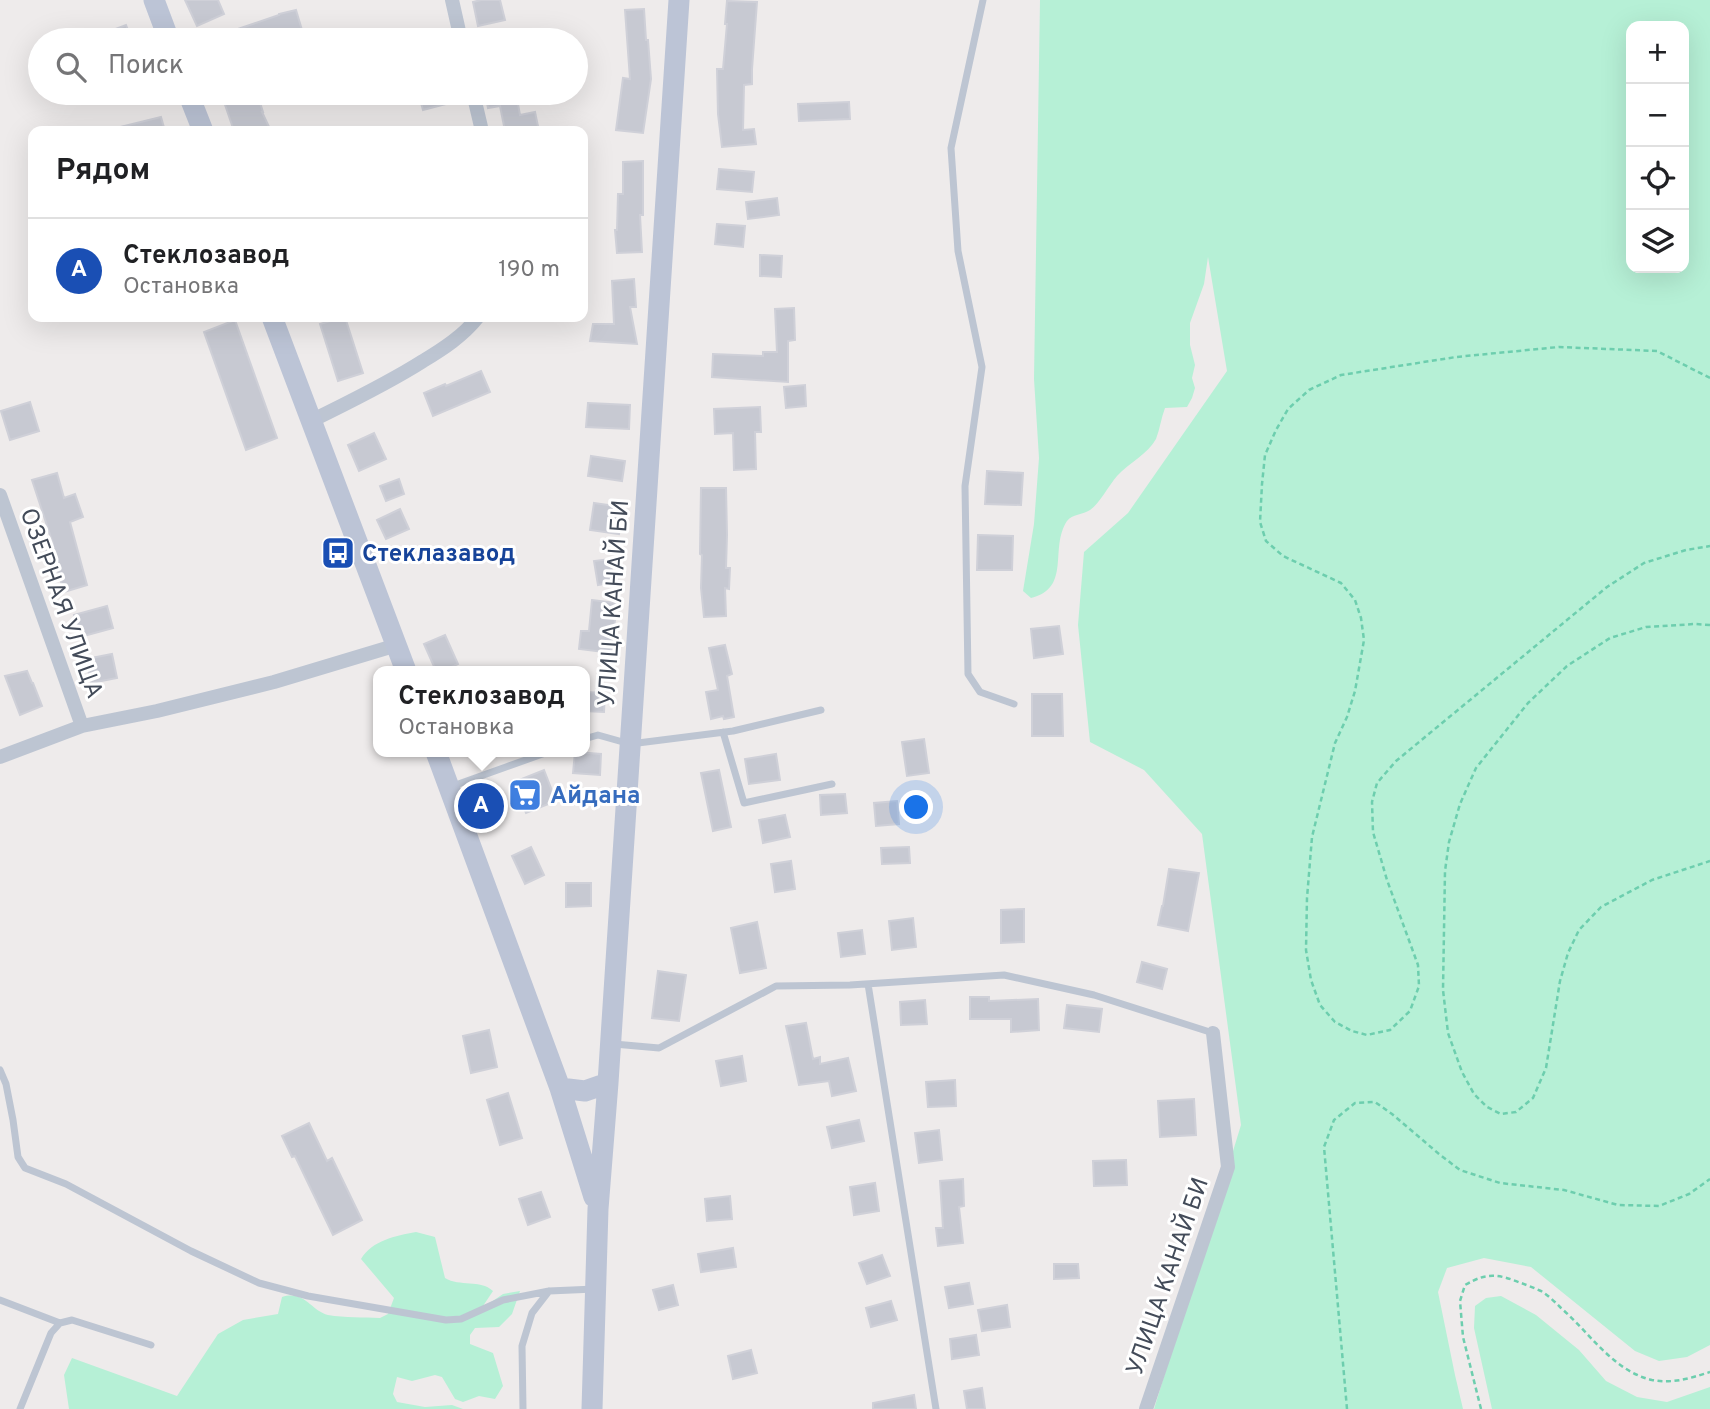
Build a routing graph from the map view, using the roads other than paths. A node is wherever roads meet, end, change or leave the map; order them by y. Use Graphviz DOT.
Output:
graph roads {
  1 [pos="154,0"];
  2 [pos="452,0"];
  3 [pos="679,0"];
  4 [pos="983,0"];
  5 [pos="164,28"];
  6 [pos="458,28"];
  7 [pos="193,105"];
  8 [pos="476,105"];
  9 [pos="201,126"];
  10 [pos="481,126"];
  11 [pos="274,322"];
  12 [pos="474,322"];
  13 [pos="311,421"];
  14 [pos="0,495"];
  15 [pos="397,645"];
  16 [pos="404,666"];
  17 [pos="1014,704"];
  18 [pos="821,710"];
  19 [pos="82,726"];
  20 [pos="723,732"];
  21 [pos="590,737"];
  22 [pos="630,744"];
  23 [pos="438,757"];
  24 [pos="534,757"];
  25 [pos="0,758"];
  26 [pos="832,785"];
  27 [pos="449,788"];
  28 [pos="868,984"];
  29 [pos="1213,1033"];
  30 [pos="610,1044"];
  31 [pos="0,1070"];
  32 [pos="608,1083"];
  33 [pos="560,1088"];
  34 [pos="598,1209"];
  35 [pos="595,1289"];
  36 [pos="549,1292"];
  37 [pos="0,1300"];
  38 [pos="60,1323"];
  39 [pos="151,1345"];
  40 [pos="20,1409"];
  41 [pos="523,1409"];
  42 [pos="592,1409"];
  43 [pos="936,1409"];
  44 [pos="1146,1409"];
  1 -- 5 [label="main road"];
  2 -- 6 [label="street"];
  3 -- 22 [label="main road, УЛИЦА КАНАЙ БИ"];
  4 -- 17 [label="lane"];
  7 -- 9 [label="main road"];
  8 -- 10 [label="street"];
  11 -- 13 [label="main road"];
  12 -- 13 [label="street"];
  13 -- 15 [label="main road"];
  14 -- 19 [label="street, ОЗЕРНАЯ УЛИЦА"];
  15 -- 16 [label="main road"];
  15 -- 19 [label="street"];
  18 -- 20 [label="lane"];
  19 -- 25 [label="street"];
  20 -- 22 [label="lane"];
  20 -- 26 [label="lane"];
  21 -- 22 [label="lane"];
  22 -- 30 [label="main road, УЛИЦА КАНАЙ БИ"];
  23 -- 27 [label="main road"];
  24 -- 27 [label="lane"];
  27 -- 33 [label="main road"];
  28 -- 29 [label="lane"];
  28 -- 30 [label="lane"];
  28 -- 43 [label="lane"];
  29 -- 44 [label="street, УЛИЦА КАНАЙ БИ"];
  30 -- 32 [label="main road, УЛИЦА КАНАЙ БИ"];
  31 -- 36 [label="lane"];
  32 -- 33 [label="main road"];
  32 -- 34 [label="main road, УЛИЦА КАНАЙ БИ"];
  33 -- 34 [label="main road"];
  34 -- 35 [label="main road, УЛИЦА КАНАЙ БИ"];
  35 -- 36 [label="lane"];
  35 -- 42 [label="main road, УЛИЦА КАНАЙ БИ"];
  36 -- 41 [label="lane"];
  37 -- 38 [label="lane"];
  38 -- 39 [label="lane"];
  38 -- 40 [label="lane"];
}
